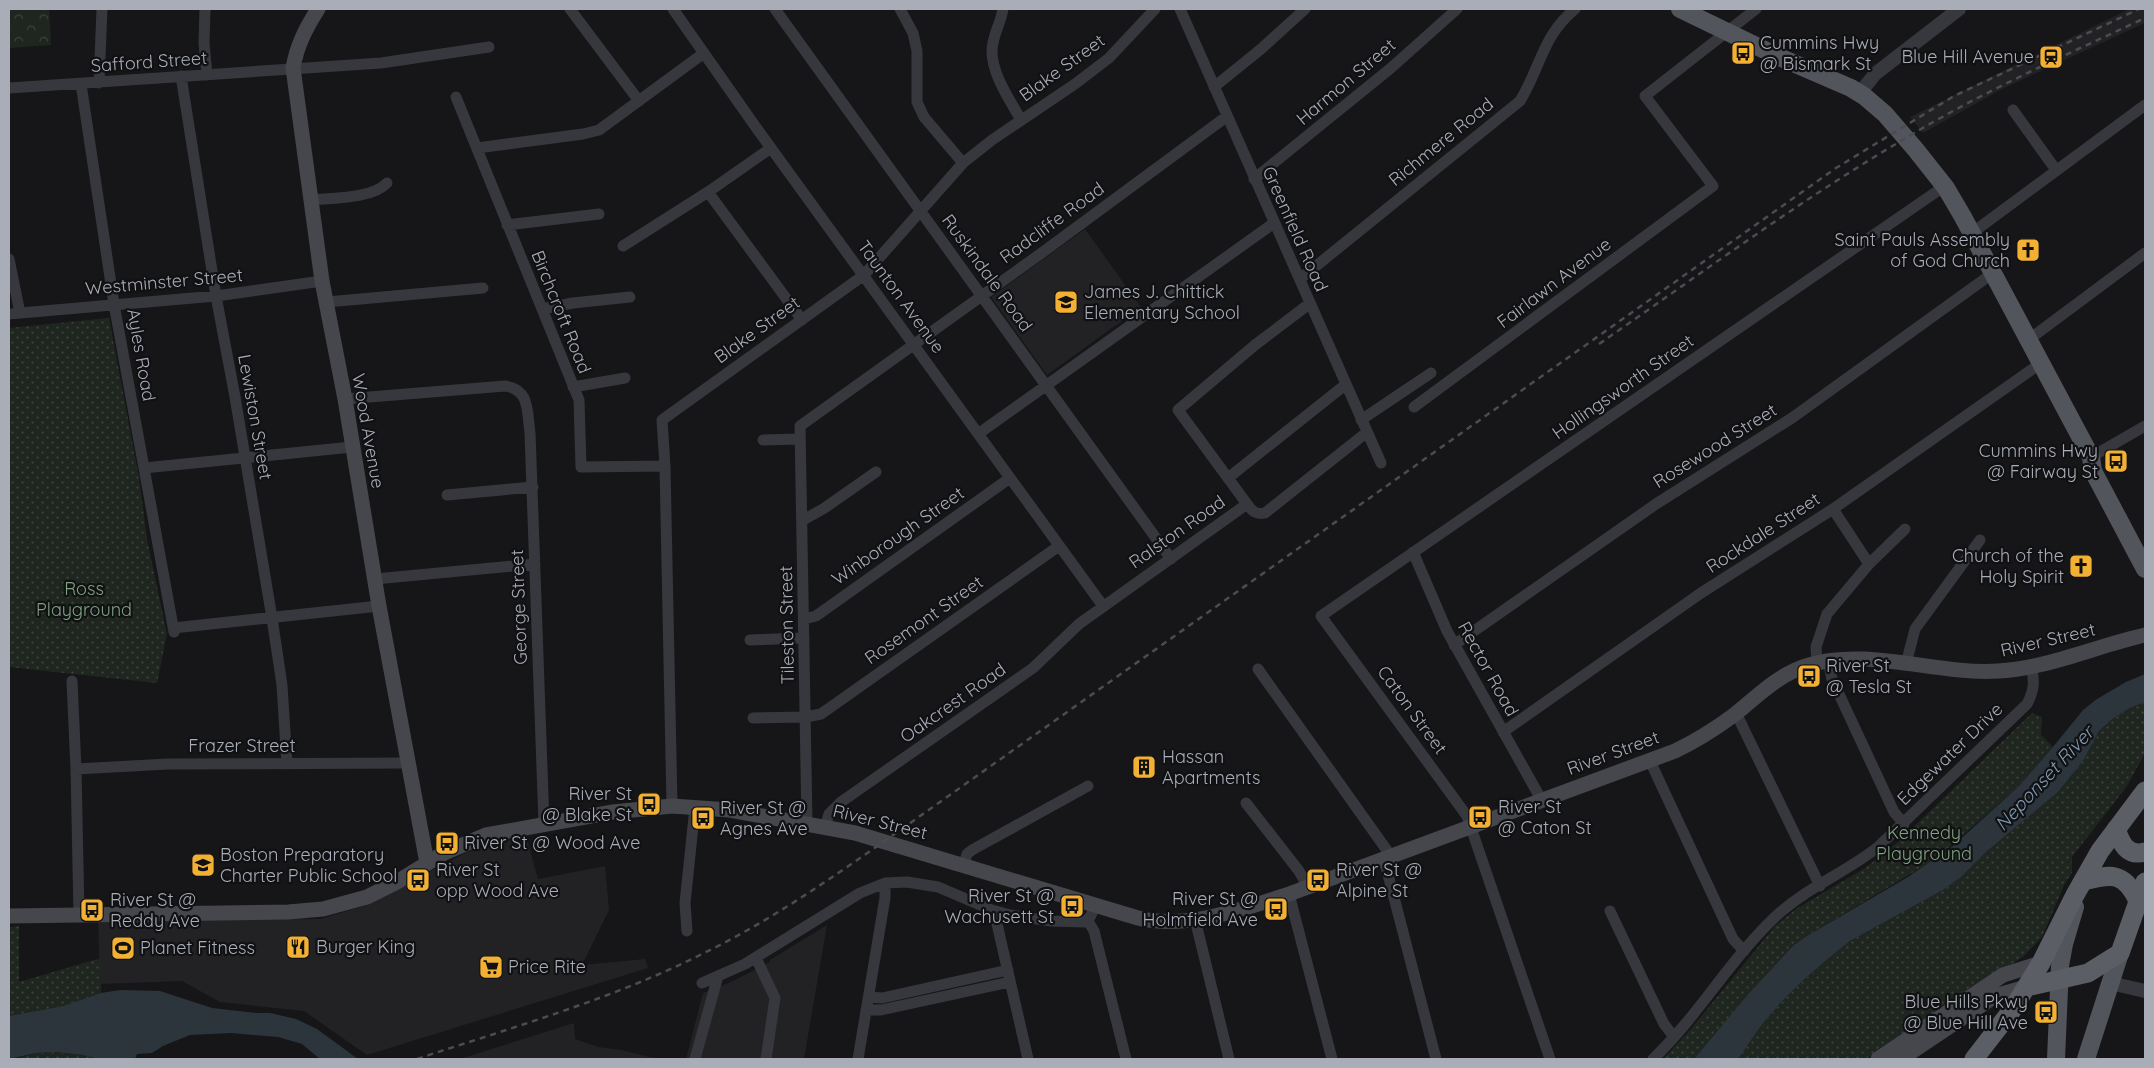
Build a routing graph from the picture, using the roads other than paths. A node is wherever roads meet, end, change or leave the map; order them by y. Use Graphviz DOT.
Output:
graph roads {
  1 [pos="102,9"];
  2 [pos="205,9"];
  3 [pos="318,9"];
  4 [pos="570,9"];
  5 [pos="673,9"];
  6 [pos="775,9"];
  7 [pos="900,9"];
  8 [pos="1003,9"];
  9 [pos="1155,9"];
  10 [pos="1180,9"];
  11 [pos="1305,9"];
  12 [pos="1457,9"];
  13 [pos="1575,9"];
  14 [pos="1680,9"];
  15 [pos="1756,9"];
  16 [pos="1959,9"];
  17 [pos="1727,32"];
  18 [pos="489,47"];
  19 [pos="704,53"];
  20 [pos="293,68"];
  21 [pos="208,75"];
  22 [pos="181,76"];
  23 [pos="100,83"];
  24 [pos="81,84"];
  25 [pos="1214,87"];
  26 [pos="9,88"];
  27 [pos="1860,93"];
  28 [pos="456,97"];
  29 [pos="639,101"];
  30 [pos="2145,105"];
  31 [pos="2013,110"];
  32 [pos="1226,116"];
  33 [pos="1020,120"];
  34 [pos="476,148"];
  35 [pos="770,148"];
  36 [pos="963,163"];
  37 [pos="2056,170"];
  38 [pos="1254,179"];
  39 [pos="387,183"];
  40 [pos="1946,188"];
  41 [pos="708,192"];
  42 [pos="311,200"];
  43 [pos="921,211"];
  44 [pos="599,214"];
  45 [pos="1274,223"];
  46 [pos="507,226"];
  47 [pos="1972,233"];
  48 [pos="623,246"];
  49 [pos="2145,253"];
  50 [pos="9,259"];
  51 [pos="1993,273"];
  52 [pos="864,275"];
  53 [pos="1300,279"];
  54 [pos="322,281"];
  55 [pos="483,288"];
  56 [pos="981,294"];
  57 [pos="216,296"];
  58 [pos="630,297"];
  59 [pos="327,302"];
  60 [pos="114,304"];
  61 [pos="1309,304"];
  62 [pos="542,309"];
  63 [pos="14,313"];
  64 [pos="802,320"];
  65 [pos="2028,340"];
  66 [pos="913,343"];
  67 [pos="2041,363"];
  68 [pos="1431,373"];
  69 [pos="625,378"];
  70 [pos="1345,385"];
  71 [pos="1047,386"];
  72 [pos="573,387"];
  73 [pos="345,399"];
  74 [pos="1414,407"];
  75 [pos="1361,420"];
  76 [pos="800,426"];
  77 [pos="2145,426"];
  78 [pos="1366,433"];
  79 [pos="978,434"];
  80 [pos="800,439"];
  81 [pos="763,440"];
  82 [pos="352,447"];
  83 [pos="2091,457"];
  84 [pos="244,458"];
  85 [pos="1381,463"];
  86 [pos="665,466"];
  87 [pos="144,468"];
  88 [pos="876,472"];
  89 [pos="1010,478"];
  90 [pos="1228,478"];
  91 [pos="532,487"];
  92 [pos="447,494"];
  93 [pos="1247,504"];
  94 [pos="1833,509"];
  95 [pos="803,520"];
  96 [pos="1905,528"];
  97 [pos="1980,540"];
  98 [pos="2145,544"];
  99 [pos="1059,546"];
  100 [pos="1413,552"];
  101 [pos="1171,559"];
  102 [pos="535,564"];
  103 [pos="1869,564"];
  104 [pos="2145,569"];
  105 [pos="375,579"];
  106 [pos="379,606"];
  107 [pos="1103,606"];
  108 [pos="1321,616"];
  109 [pos="272,618"];
  110 [pos="804,619"];
  111 [pos="2142,635"];
  112 [pos="804,638"];
  113 [pos="750,640"];
  114 [pos="1454,645"];
  115 [pos="1822,662"];
  116 [pos="1906,664"];
  117 [pos="2031,666"];
  118 [pos="1258,669"];
  119 [pos="72,681"];
  120 [pos="1736,713"];
  121 [pos="806,717"];
  122 [pos="753,718"];
  123 [pos="1503,732"];
  124 [pos="1650,760"];
  125 [pos="408,763"];
  126 [pos="287,764"];
  127 [pos="76,769"];
  128 [pos="1088,786"];
  129 [pos="2145,791"];
  130 [pos="1541,799"];
  131 [pos="1246,803"];
  132 [pos="672,806"];
  133 [pos="695,807"];
  134 [pos="544,824"];
  135 [pos="807,824"];
  136 [pos="1904,824"];
  137 [pos="1472,826"];
  138 [pos="825,827"];
  139 [pos="2116,829"];
  140 [pos="2145,852"];
  141 [pos="1387,857"];
  142 [pos="428,863"];
  143 [pos="964,864"];
  144 [pos="2083,881"];
  145 [pos="2145,882"];
  146 [pos="885,883"];
  147 [pos="1820,886"];
  148 [pos="1308,887"];
  149 [pos="1289,894"];
  150 [pos="2138,901"];
  151 [pos="1096,905"];
  152 [pos="1610,911"];
  153 [pos="999,912"];
  154 [pos="79,914"];
  155 [pos="9,916"];
  156 [pos="1195,919"];
  157 [pos="1088,921"];
  158 [pos="686,931"];
  159 [pos="1744,951"];
  160 [pos="2120,953"];
  161 [pos="756,958"];
  162 [pos="2041,963"];
  163 [pos="1009,976"];
  164 [pos="710,979"];
  165 [pos="2060,980"];
  166 [pos="2110,984"];
  167 [pos="2026,987"];
  168 [pos="2145,991"];
  169 [pos="869,998"];
  170 [pos="866,1010"];
  171 [pos="1674,1037"];
  172 [pos="688,1059"];
  173 [pos="695,1059"];
  174 [pos="766,1059"];
  175 [pos="858,1059"];
  176 [pos="1028,1059"];
  177 [pos="1126,1059"];
  178 [pos="1229,1059"];
  179 [pos="1332,1059"];
  180 [pos="1436,1059"];
  181 [pos="1550,1059"];
  182 [pos="1653,1059"];
  183 [pos="1878,1059"];
  184 [pos="1901,1059"];
  185 [pos="1974,1059"];
  186 [pos="2056,1059"];
  187 [pos="2086,1059"];
  1 -- 23 [label="street"];
  2 -- 21 [label="street"];
  3 -- 20 [label="main road, Wood Avenue"];
  4 -- 29 [label="street"];
  5 -- 19 [label="street, Taunton Avenue"];
  6 -- 43 [label="street, Ruskindale Road"];
  7 -- 36 [label="street"];
  8 -- 33 [label="street"];
  9 -- 33 [label="street, Blake Street"];
  10 -- 25 [label="street, Greenfield Road"];
  11 -- 25 [label="street"];
  12 -- 38 [label="street, Harmon Street"];
  13 -- 53 [label="street, Richmere Road"];
  14 -- 17 [label="main road"];
  15 -- 17 [label="street"];
  16 -- 27 [label="street"];
  17 -- 27 [label="main road"];
  17 -- 74 [label="street, Fairlawn Avenue"];
  18 -- 20 [label="street, Safford Street"];
  19 -- 29 [label="street"];
  19 -- 35 [label="street, Taunton Avenue"];
  20 -- 21 [label="street, Safford Street"];
  20 -- 42 [label="main road, Wood Avenue"];
  21 -- 22 [label="street, Safford Street"];
  22 -- 23 [label="street, Safford Street"];
  22 -- 57 [label="street, Lewiston Street"];
  23 -- 24 [label="street, Safford Street"];
  24 -- 26 [label="street, Safford Street"];
  24 -- 60 [label="street, Ayles Road"];
  25 -- 32 [label="street, Greenfield Road"];
  27 -- 40 [label="main road"];
  28 -- 34 [label="street, Birchcroft Road"];
  29 -- 34 [label="street"];
  30 -- 37 [label="street"];
  31 -- 37 [label="street"];
  32 -- 38 [label="street, Greenfield Road"];
  32 -- 56 [label="street, Radcliffe Road"];
  33 -- 36 [label="street, Blake Street"];
  34 -- 46 [label="street, Birchcroft Road"];
  35 -- 41 [label="street"];
  35 -- 52 [label="street, Taunton Avenue"];
  36 -- 43 [label="street, Blake Street"];
  37 -- 47 [label="street"];
  38 -- 45 [label="street, Greenfield Road"];
  39 -- 42 [label="street"];
  40 -- 47 [label="main road"];
  40 -- 100 [label="street, Hollingsworth Street"];
  41 -- 48 [label="street"];
  41 -- 64 [label="street"];
  42 -- 54 [label="main road, Wood Avenue"];
  43 -- 52 [label="street, Blake Street"];
  43 -- 56 [label="street, Ruskindale Road"];
  44 -- 46 [label="street"];
  45 -- 53 [label="street, Greenfield Road"];
  45 -- 71 [label="street"];
  46 -- 62 [label="street, Birchcroft Road"];
  47 -- 51 [label="main road"];
  49 -- 65 [label="street"];
  50 -- 63 [label="street"];
  51 -- 65 [label="main road"];
  51 -- 114 [label="street, Rosewood Street"];
  52 -- 64 [label="street, Blake Street"];
  52 -- 66 [label="street, Taunton Avenue"];
  53 -- 61 [label="street, Greenfield Road"];
  54 -- 57 [label="street, Westminster Street"];
  54 -- 59 [label="main road, Wood Avenue"];
  55 -- 59 [label="street"];
  56 -- 66 [label="street, Radcliffe Road"];
  56 -- 71 [label="street, Ruskindale Road"];
  57 -- 60 [label="street, Westminster Street"];
  57 -- 84 [label="street, Lewiston Street"];
  58 -- 62 [label="street"];
  59 -- 73 [label="main road, Wood Avenue"];
  60 -- 63 [label="street, Westminster Street"];
  60 -- 87 [label="street, Ayles Road"];
  61 -- 70 [label="street, Greenfield Road"];
  61 -- 90 [label="street"];
  62 -- 72 [label="street, Birchcroft Road"];
  64 -- 86 [label="street, Blake Street"];
  65 -- 67 [label="main road"];
  66 -- 76 [label="street, Radcliffe Road"];
  66 -- 79 [label="street, Taunton Avenue"];
  67 -- 83 [label="main road"];
  67 -- 94 [label="street, Rockdale Street"];
  68 -- 75 [label="street"];
  69 -- 72 [label="street"];
  70 -- 75 [label="street, Greenfield Road"];
  70 -- 90 [label="street"];
  71 -- 79 [label="street"];
  71 -- 101 [label="street, Ruskindale Road"];
  72 -- 86 [label="street, Birchcroft Road"];
  73 -- 82 [label="main road, Wood Avenue"];
  73 -- 91 [label="street, George Street"];
  75 -- 78 [label="street, Greenfield Road"];
  76 -- 80 [label="street, Tileston Street"];
  77 -- 83 [label="street"];
  78 -- 85 [label="street, Greenfield Road"];
  78 -- 93 [label="street, Ralston Road"];
  79 -- 89 [label="street, Taunton Avenue"];
  80 -- 81 [label="street"];
  80 -- 95 [label="street, Tileston Street"];
  82 -- 84 [label="street"];
  82 -- 105 [label="main road, Wood Avenue"];
  83 -- 98 [label="main road"];
  83 -- 104 [label="main road"];
  84 -- 87 [label="street"];
  84 -- 109 [label="street, Lewiston Street"];
  86 -- 132 [label="street, Blake Street"];
  87 -- 109 [label="street, Ayles Road"];
  88 -- 95 [label="street"];
  89 -- 99 [label="street, Taunton Avenue"];
  89 -- 110 [label="street, Winborough Street"];
  90 -- 93 [label="street"];
  91 -- 92 [label="street"];
  91 -- 102 [label="street, George Street"];
  93 -- 101 [label="street, Ralston Road"];
  94 -- 103 [label="street"];
  94 -- 123 [label="street, Rockdale Street"];
  95 -- 110 [label="street, Tileston Street"];
  96 -- 103 [label="street"];
  97 -- 116 [label="street"];
  99 -- 107 [label="street, Taunton Avenue"];
  99 -- 121 [label="street, Rosemont Street"];
  100 -- 108 [label="street, Hollingsworth Street"];
  100 -- 114 [label="street, Rector Road"];
  101 -- 107 [label="street, Ralston Road"];
  102 -- 105 [label="street"];
  102 -- 134 [label="street, George Street"];
  103 -- 115 [label="street"];
  105 -- 106 [label="main road, Wood Avenue"];
  106 -- 109 [label="street"];
  106 -- 125 [label="main road, Wood Avenue"];
  107 -- 138 [label="street, Oakcrest Road"];
  108 -- 137 [label="street, Caton Street"];
  109 -- 126 [label="street, Lewiston Street"];
  110 -- 112 [label="street, Tileston Street"];
  111 -- 117 [label="main road, River Street"];
  112 -- 113 [label="street"];
  112 -- 121 [label="street, Tileston Street"];
  114 -- 123 [label="street, Rector Road"];
  115 -- 116 [label="main road, River Street"];
  115 -- 120 [label="main road, River Street"];
  115 -- 136 [label="street"];
  116 -- 117 [label="main road, River Street"];
  117 -- 136 [label="street, Edgewater Drive"];
  118 -- 141 [label="street"];
  119 -- 127 [label="street"];
  120 -- 124 [label="main road, River Street"];
  120 -- 147 [label="street"];
  121 -- 122 [label="street"];
  121 -- 135 [label="street, Tileston Street"];
  123 -- 130 [label="street, Rector Road"];
  124 -- 130 [label="main road, River Street"];
  124 -- 159 [label="street"];
  125 -- 126 [label="street, Frazer Street"];
  125 -- 142 [label="main road, Wood Avenue"];
  126 -- 127 [label="street, Frazer Street"];
  127 -- 154 [label="street"];
  128 -- 143 [label="street"];
  129 -- 139 [label="highway"];
  130 -- 137 [label="main road, River Street"];
  131 -- 148 [label="street"];
  132 -- 133 [label="main road, River Street"];
  132 -- 134 [label="main road, River Street"];
  133 -- 135 [label="main road, River Street"];
  133 -- 158 [label="street"];
  134 -- 142 [label="main road, River Street"];
  135 -- 138 [label="main road, River Street"];
  136 -- 147 [label="street, Edgewater Drive"];
  137 -- 141 [label="main road, River Street"];
  137 -- 181 [label="street, Caton Street"];
  138 -- 143 [label="main road, River Street"];
  139 -- 140 [label="highway"];
  139 -- 144 [label="highway"];
  141 -- 148 [label="main road, River Street"];
  141 -- 180 [label="street"];
  142 -- 154 [label="main road, River Street"];
  143 -- 151 [label="main road, River Street"];
  144 -- 150 [label="highway"];
  144 -- 162 [label="highway"];
  144 -- 165 [label="main road"];
  145 -- 150 [label="highway"];
  146 -- 153 [label="street"];
  146 -- 161 [label="street"];
  146 -- 169 [label="street"];
  147 -- 159 [label="street, Edgewater Drive"];
  148 -- 149 [label="main road, River Street"];
  149 -- 156 [label="main road, River Street"];
  149 -- 179 [label="street"];
  150 -- 160 [label="highway"];
  151 -- 156 [label="main road, River Street"];
  151 -- 157 [label="street"];
  152 -- 171 [label="street"];
  153 -- 157 [label="street"];
  153 -- 163 [label="street"];
  154 -- 155 [label="main road, River Street"];
  156 -- 178 [label="street"];
  157 -- 177 [label="street"];
  159 -- 171 [label="street, Edgewater Drive"];
  160 -- 165 [label="highway"];
  160 -- 166 [label="main road"];
  161 -- 164 [label="street"];
  161 -- 174 [label="street"];
  162 -- 167 [label="highway"];
  162 -- 183 [label="main road"];
  163 -- 169 [label="street"];
  163 -- 170 [label="street"];
  163 -- 176 [label="street"];
  164 -- 172 [label="street"];
  164 -- 173 [label="street"];
  165 -- 167 [label="highway"];
  165 -- 186 [label="main road"];
  166 -- 168 [label="street"];
  166 -- 187 [label="main road"];
  167 -- 184 [label="main road"];
  167 -- 185 [label="highway"];
  169 -- 170 [label="street"];
  170 -- 175 [label="street"];
  171 -- 182 [label="street, Edgewater Drive"];
}
